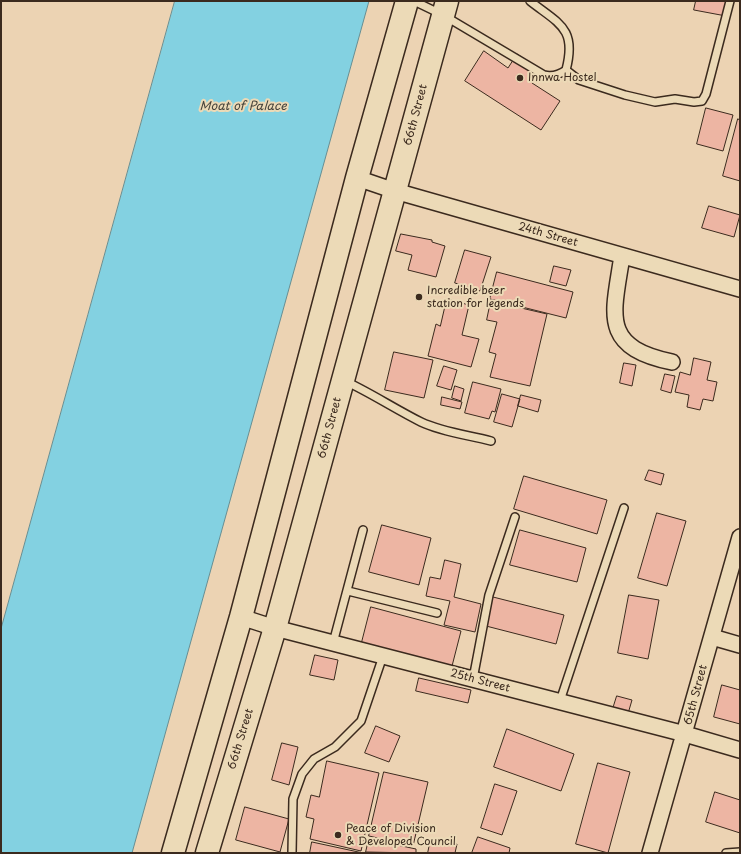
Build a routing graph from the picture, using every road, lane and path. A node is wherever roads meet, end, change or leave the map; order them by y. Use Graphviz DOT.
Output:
graph roads {
  1 [pos="407,1"];
  2 [pos="414,1"];
  3 [pos="530,1"];
  4 [pos="730,1"];
  5 [pos="445,8"];
  6 [pos="566,70"];
  7 [pos="358,178"];
  8 [pos="395,191"];
  9 [pos="622,256"];
  10 [pos="740,289"];
  11 [pos="672,362"];
  12 [pos="343,380"];
  13 [pos="491,441"];
  14 [pos="624,508"];
  15 [pos="515,517"];
  16 [pos="363,530"];
  17 [pos="740,537"];
  18 [pos="348,591"];
  19 [pos="437,613"];
  20 [pos="241,617"];
  21 [pos="275,628"];
  22 [pos="712,638"];
  23 [pos="332,643"];
  24 [pos="740,645"];
  25 [pos="383,656"];
  26 [pos="472,679"];
  27 [pos="560,702"];
  28 [pos="685,734"];
  29 [pos="740,750"];
  30 [pos="740,852"];
  31 [pos="173,853"];
  32 [pos="207,853"];
  33 [pos="292,853"];
  34 [pos="650,853"];
  35 [pos="726,853"];
  1 -- 7 [label="main road"];
  2 -- 5 [label="lane"];
  3 -- 6 [label="lane"];
  4 -- 6 [label="lane"];
  5 -- 6 [label="lane"];
  5 -- 8 [label="main road, 66th Street"];
  7 -- 8 [label="street, 24th Street"];
  7 -- 20 [label="main road"];
  8 -- 9 [label="street, 24th Street"];
  8 -- 12 [label="main road, 66th Street"];
  9 -- 10 [label="street, 24th Street"];
  9 -- 11 [label="street"];
  12 -- 13 [label="lane"];
  12 -- 21 [label="main road, 66th Street"];
  14 -- 27 [label="lane"];
  15 -- 26 [label="lane"];
  16 -- 18 [label="lane"];
  17 -- 22 [label="street, 65th Street"];
  18 -- 19 [label="lane"];
  18 -- 23 [label="lane"];
  20 -- 21 [label="street, 25th Street"];
  20 -- 31 [label="main road"];
  21 -- 23 [label="street, 25th Street"];
  21 -- 32 [label="main road, 66th Street"];
  22 -- 24 [label="street"];
  22 -- 28 [label="street, 65th Street"];
  23 -- 25 [label="street, 25th Street"];
  25 -- 26 [label="street, 25th Street"];
  25 -- 33 [label="lane"];
  26 -- 27 [label="street, 25th Street"];
  27 -- 28 [label="street, 25th Street"];
  28 -- 29 [label="street, 25th Street"];
  28 -- 34 [label="street, 65th Street"];
  30 -- 35 [label="lane"];
}
